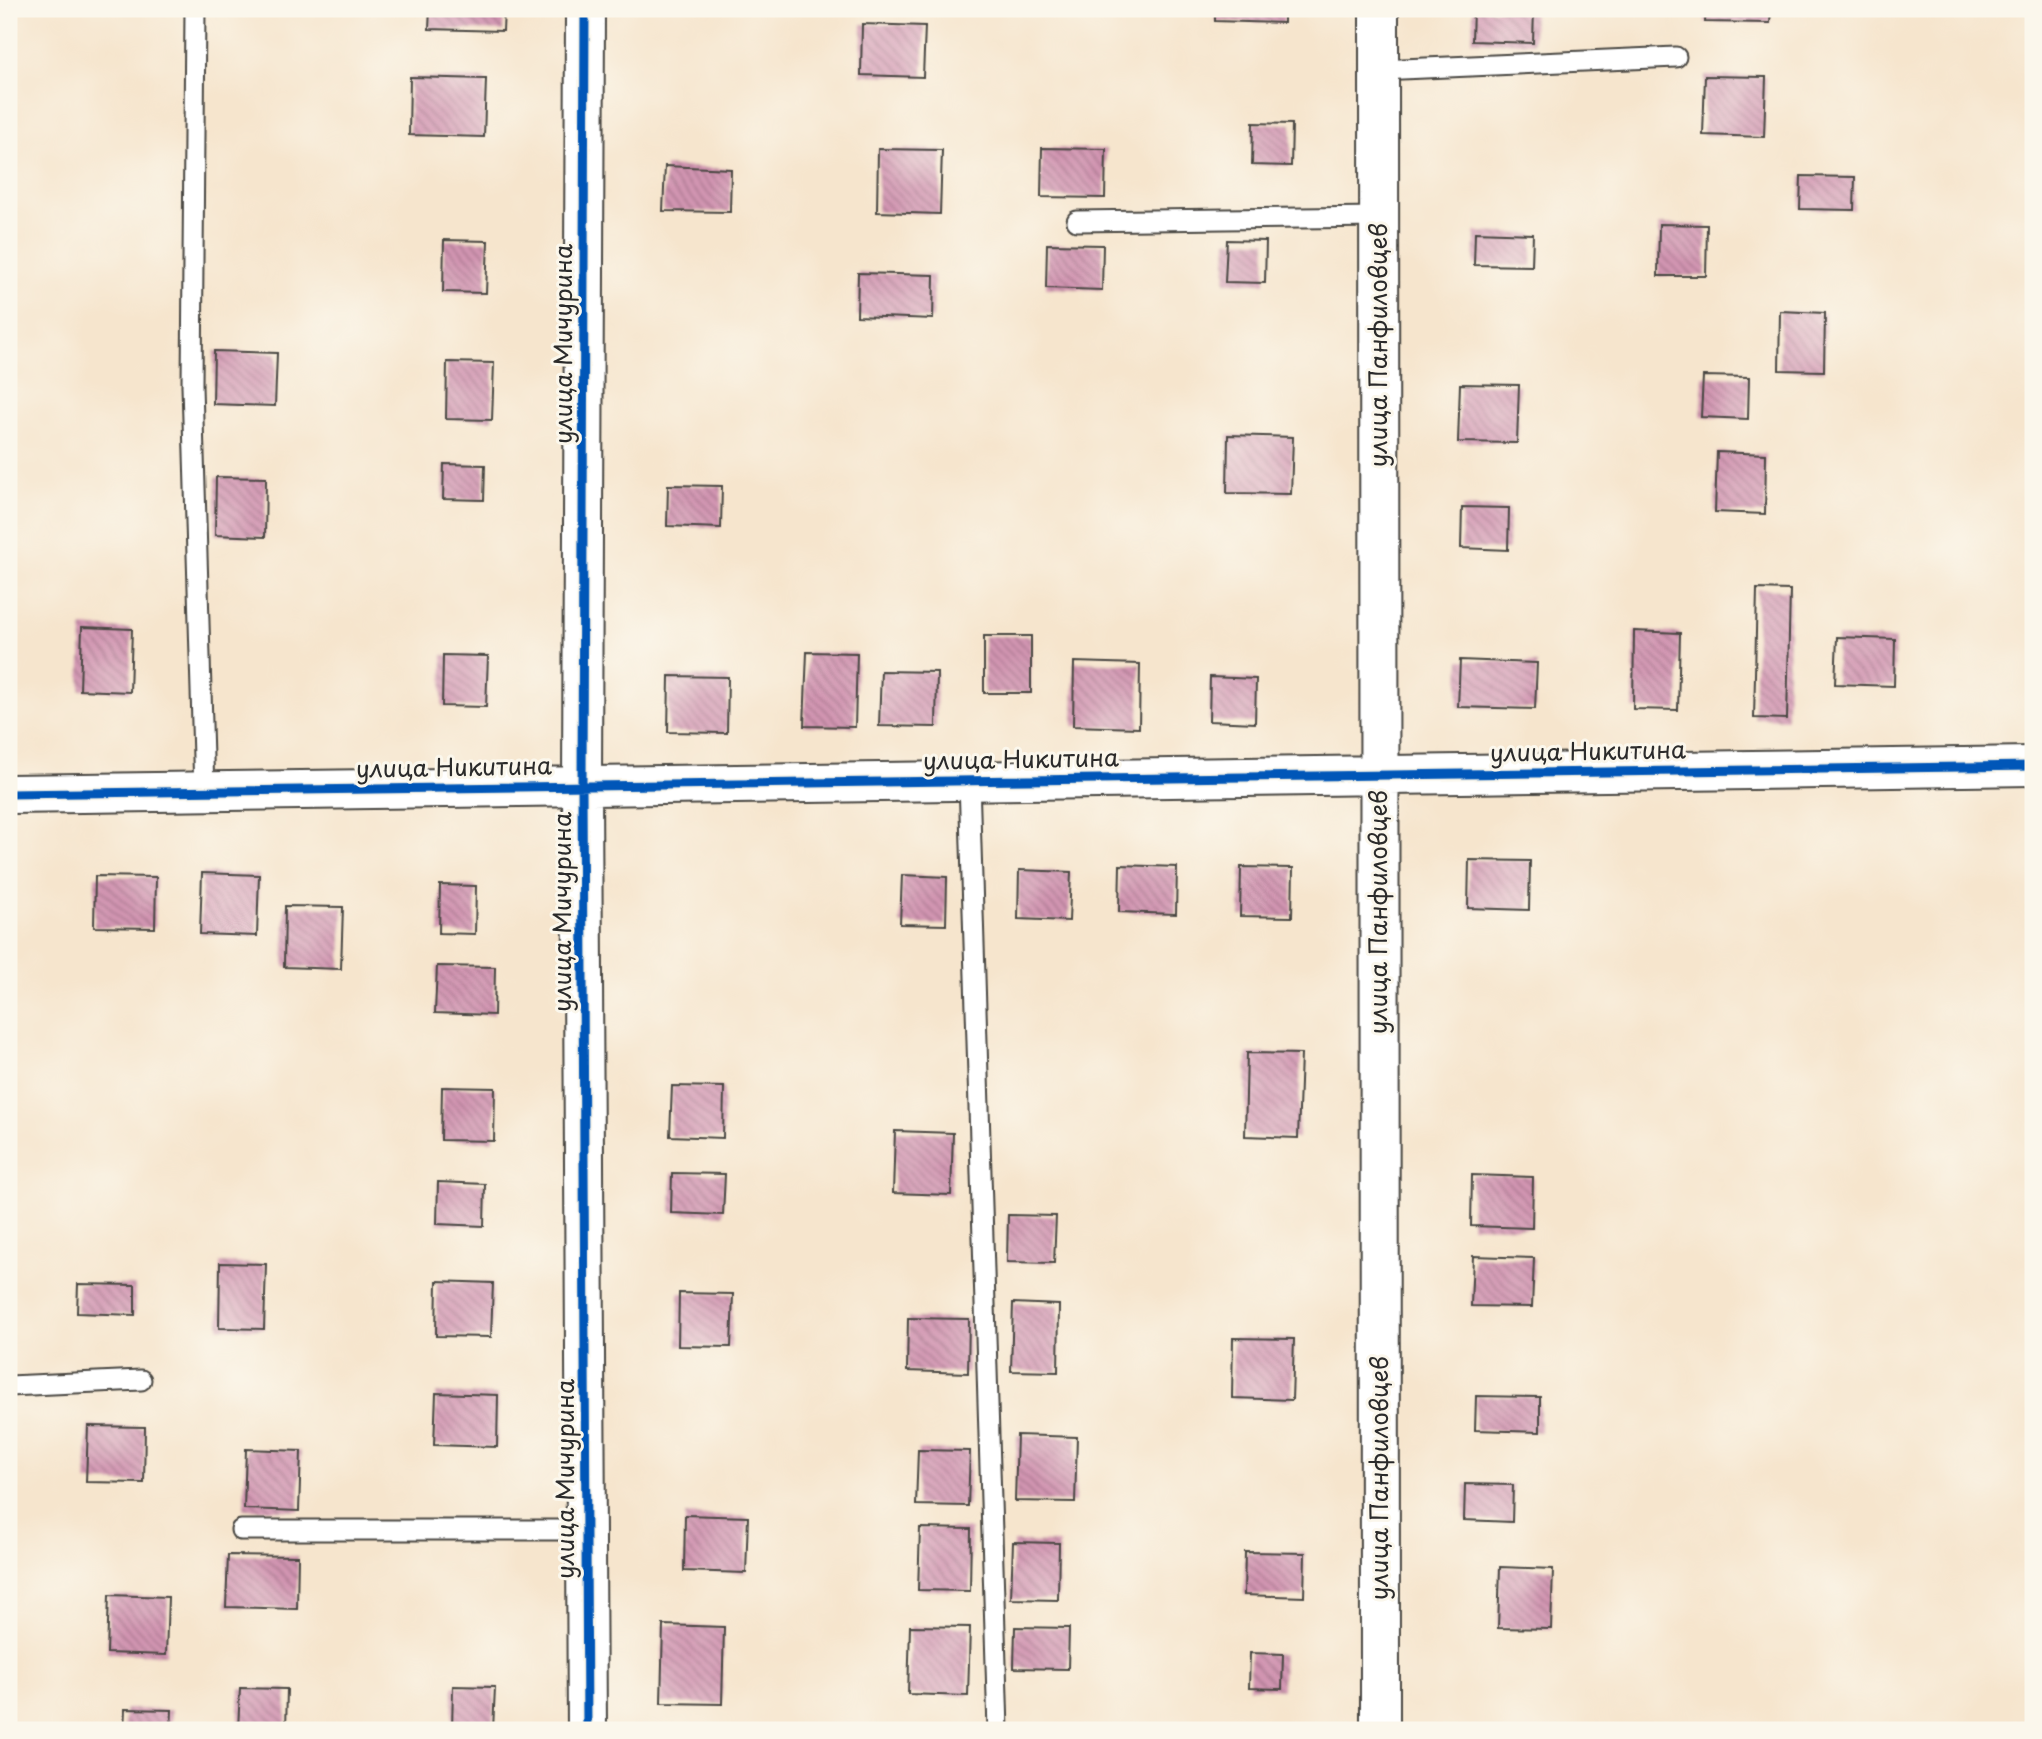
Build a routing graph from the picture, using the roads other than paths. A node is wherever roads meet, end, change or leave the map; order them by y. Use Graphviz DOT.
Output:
graph roads {
  1 [pos="195,9"];
  2 [pos="585,9"];
  3 [pos="1379,9"];
  4 [pos="1676,57"];
  5 [pos="1379,70"];
  6 [pos="1379,217"];
  7 [pos="1077,221"];
  8 [pos="2033,766"];
  9 [pos="1379,774"];
  10 [pos="968,780"];
  11 [pos="582,786"];
  12 [pos="204,791"];
  13 [pos="9,794"];
  14 [pos="141,1380"];
  15 [pos="9,1386"];
  16 [pos="241,1530"];
  17 [pos="586,1530"];
  18 [pos="587,1730"];
  19 [pos="998,1730"];
  20 [pos="1380,1730"];
  1 -- 12 [label="lane"];
  2 -- 11 [label="street, улица Мичурина"];
  3 -- 5 [label="street, улица Панфиловцев"];
  4 -- 5 [label="lane"];
  5 -- 6 [label="street, улица Панфиловцев"];
  6 -- 7 [label="lane"];
  6 -- 9 [label="street, улица Панфиловцев"];
  8 -- 9 [label="street, улица Никитина"];
  9 -- 10 [label="street, улица Никитина"];
  9 -- 20 [label="street, улица Панфиловцев"];
  10 -- 11 [label="street, улица Никитина"];
  10 -- 19 [label="lane"];
  11 -- 12 [label="street, улица Никитина"];
  11 -- 17 [label="street, улица Мичурина"];
  12 -- 13 [label="street, улица Никитина"];
  14 -- 15 [label="lane"];
  16 -- 17 [label="lane"];
  17 -- 18 [label="street, улица Мичурина"];
}
